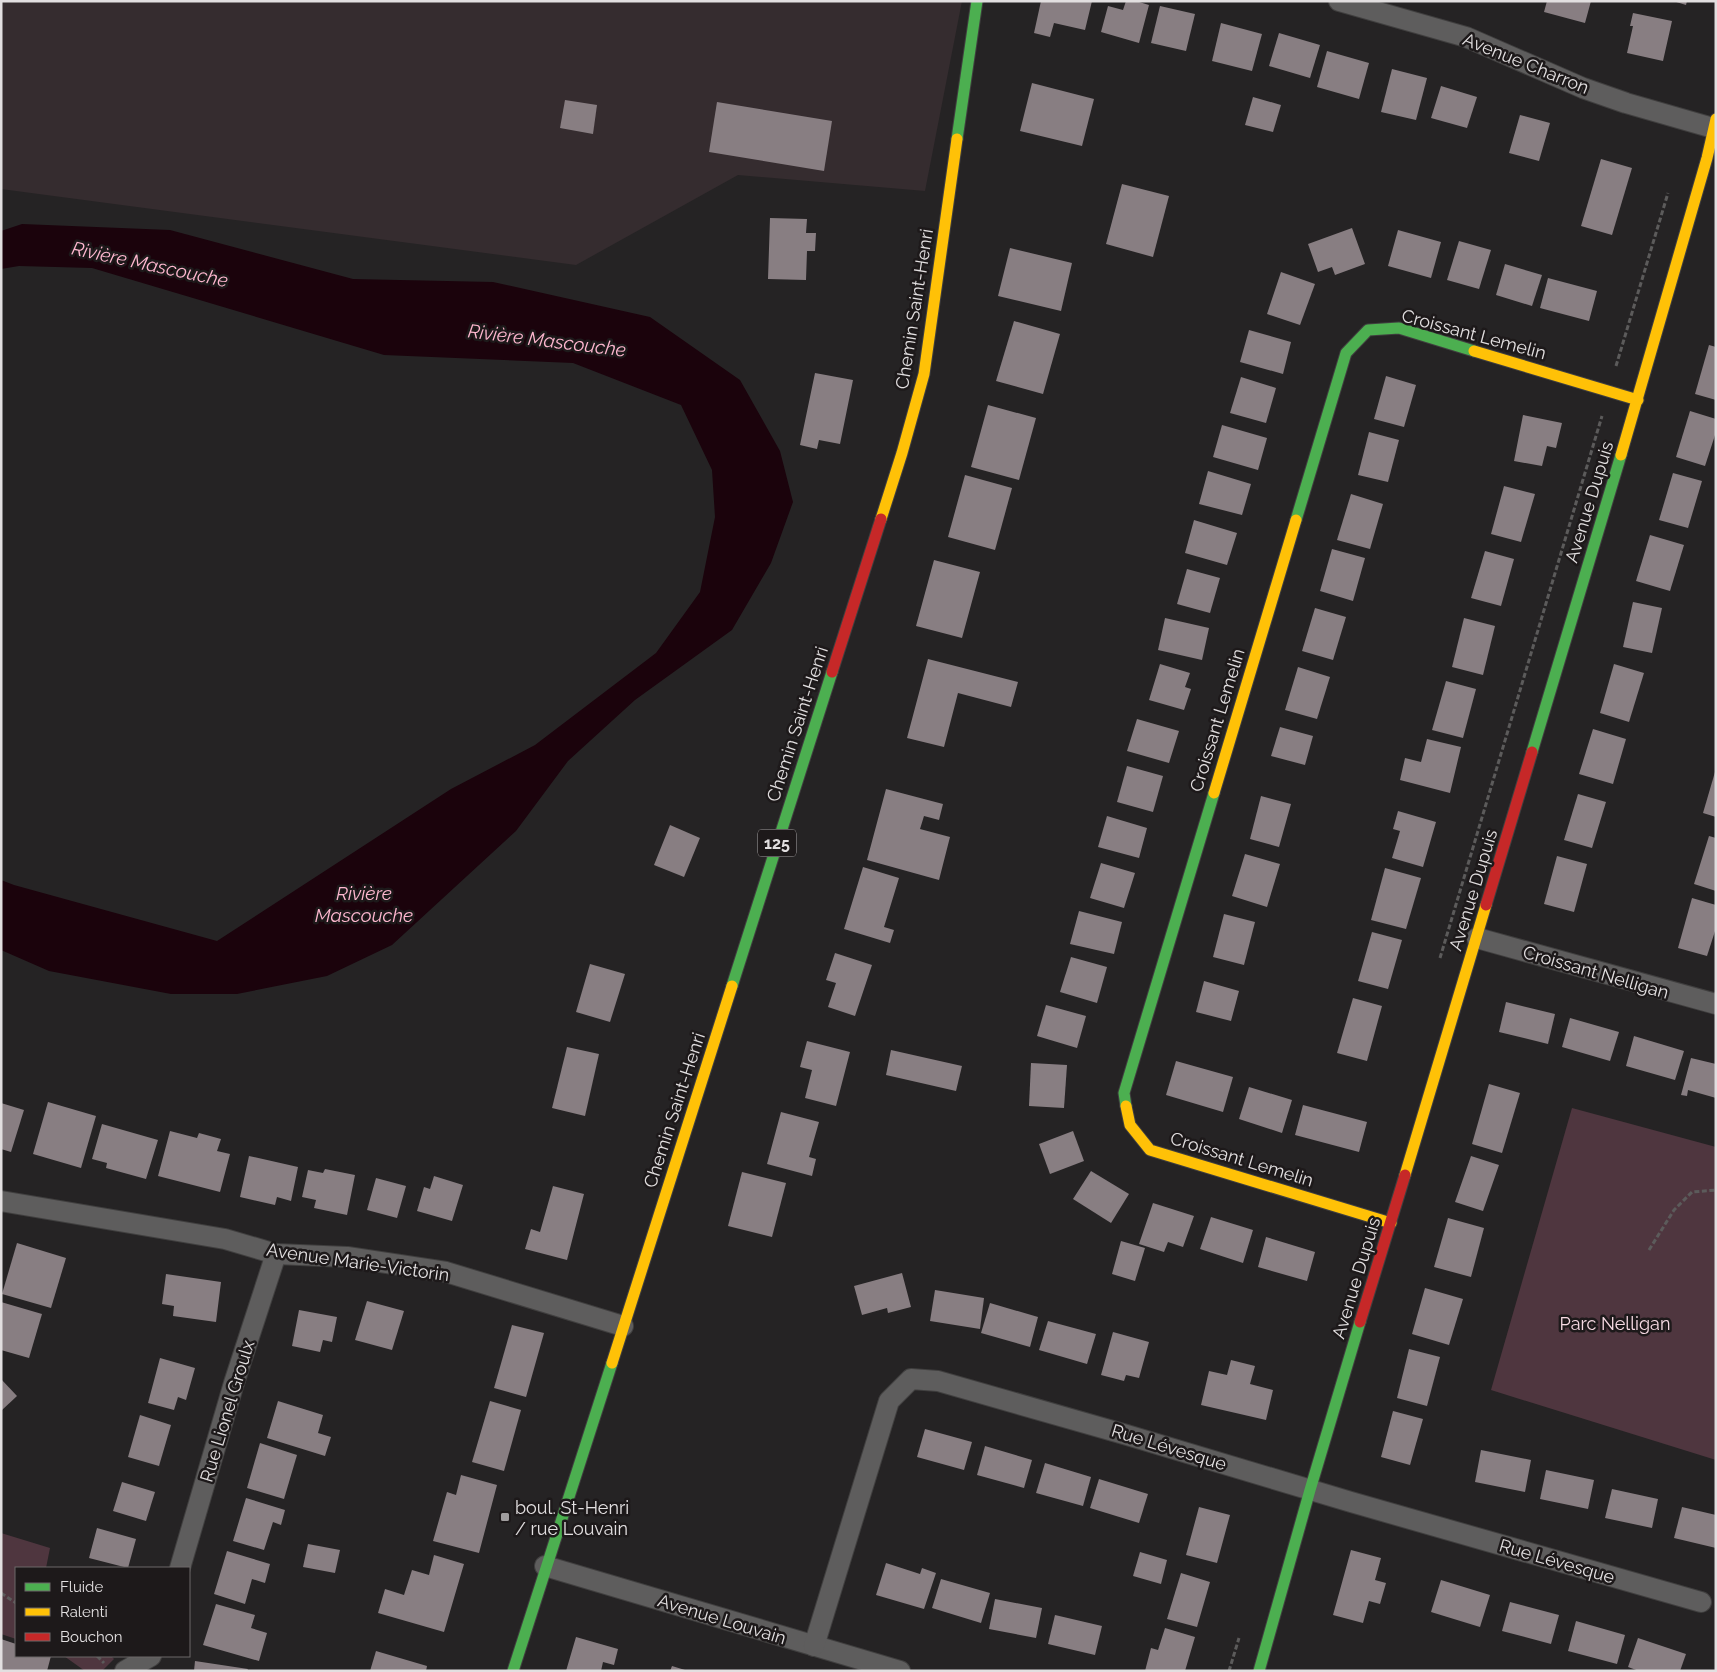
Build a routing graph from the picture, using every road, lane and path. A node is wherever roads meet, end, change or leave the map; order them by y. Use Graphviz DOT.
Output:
graph roads {
  1 [pos="977,1"];
  2 [pos="1339,1"];
  3 [pos="1714,123"];
  4 [pos="1669,188"];
  5 [pos="1616,366"];
  6 [pos="1638,400"];
  7 [pos="1604,407"];
  8 [pos="1477,938"];
  9 [pos="1438,966"];
  10 [pos="1716,1004"];
  11 [pos="1716,1190"];
  12 [pos="1,1201"];
  13 [pos="1391,1223"];
  14 [pos="1649,1250"];
  15 [pos="276,1254"];
  16 [pos="623,1326"];
  17 [pos="1310,1490"];
  18 [pos="546,1566"];
  19 [pos="180,1567"];
  20 [pos="1,1593"];
  21 [pos="15,1602"];
  22 [pos="1701,1602"];
  23 [pos="814,1646"];
  24 [pos="149,1657"];
  25 [pos="125,1671"];
  26 [pos="513,1671"];
  27 [pos="900,1671"];
  28 [pos="1259,1671"];
  1 -- 16 [label="street, Chemin Saint-Henri / 125"];
  2 -- 3 [label="street, Avenue Charron"];
  3 -- 6 [label="street, Avenue Dupuis"];
  4 -- 5 [label="path"];
  6 -- 8 [label="street, Avenue Dupuis"];
  6 -- 13 [label="street, Croissant Lemelin"];
  7 -- 9 [label="path"];
  8 -- 10 [label="street, Croissant Nelligan"];
  8 -- 13 [label="street, Avenue Dupuis"];
  11 -- 14 [label="path"];
  12 -- 15 [label="street, Avenue Marie-Victorin"];
  13 -- 17 [label="street, Avenue Dupuis"];
  15 -- 16 [label="street, Avenue Marie-Victorin"];
  15 -- 19 [label="street, Rue Lionel Groulx"];
  16 -- 18 [label="street, Chemin Saint-Henri / 125"];
  17 -- 22 [label="street, Rue Lévesque"];
  17 -- 23 [label="street, Rue Lévesque"];
  17 -- 28 [label="street, Avenue Dupuis"];
  18 -- 23 [label="street, Avenue Louvain"];
  18 -- 26 [label="street, Chemin Saint-Henri / 125"];
  20 -- 21 [label="path"];
  23 -- 27 [label="street, Avenue Louvain"];
  24 -- 25 [label="street"];
}
